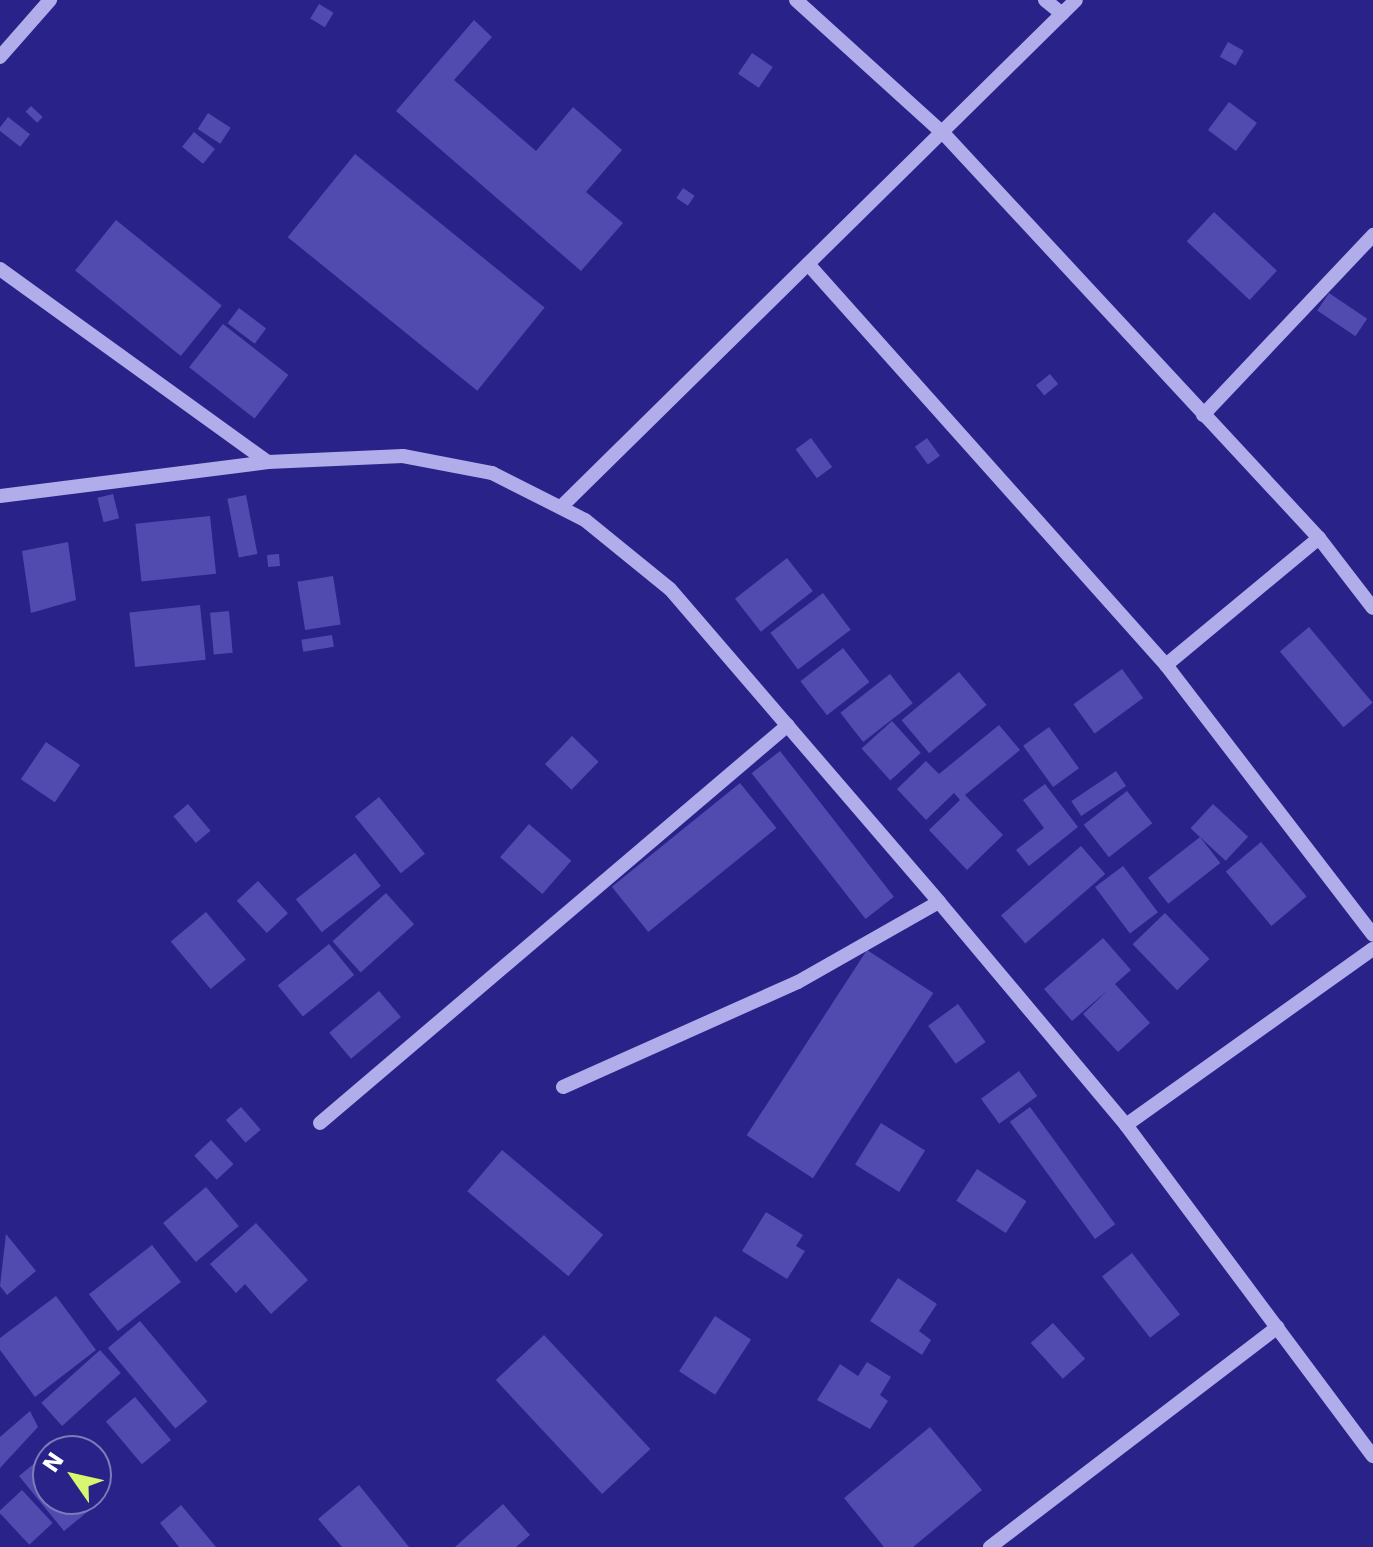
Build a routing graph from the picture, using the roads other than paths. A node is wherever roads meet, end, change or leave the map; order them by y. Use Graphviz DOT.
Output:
graph roads {
  1 [pos="50,0"];
  2 [pos="796,0"];
  3 [pos="1045,0"];
  4 [pos="1076,0"];
  5 [pos="1062,14"];
  6 [pos="0,57"];
  7 [pos="945,135"];
  8 [pos="1373,235"];
  9 [pos="808,264"];
  10 [pos="0,269"];
  11 [pos="1203,415"];
  12 [pos="268,462"];
  13 [pos="0,496"];
  14 [pos="562,506"];
  15 [pos="1319,538"];
  16 [pos="1373,608"];
  17 [pos="1166,665"];
  18 [pos="788,725"];
  19 [pos="939,902"];
  20 [pos="1373,935"];
  21 [pos="1373,949"];
  22 [pos="563,1087"];
  23 [pos="320,1123"];
  24 [pos="1126,1125"];
  25 [pos="1278,1327"];
  26 [pos="1373,1456"];
  27 [pos="990,1547"];
  1 -- 6 [label="street"];
  2 -- 7 [label="street"];
  3 -- 5 [label="street"];
  4 -- 5 [label="street"];
  5 -- 7 [label="street"];
  7 -- 9 [label="street"];
  7 -- 11 [label="street"];
  8 -- 11 [label="street"];
  9 -- 14 [label="street"];
  9 -- 17 [label="street"];
  10 -- 12 [label="street"];
  11 -- 15 [label="street"];
  12 -- 13 [label="street"];
  12 -- 14 [label="street"];
  14 -- 18 [label="street"];
  15 -- 16 [label="street"];
  15 -- 17 [label="street"];
  17 -- 20 [label="street"];
  18 -- 19 [label="street"];
  18 -- 23 [label="street"];
  19 -- 22 [label="street"];
  19 -- 24 [label="street"];
  21 -- 24 [label="street"];
  24 -- 25 [label="street"];
  25 -- 26 [label="street"];
  25 -- 27 [label="street"];
}
